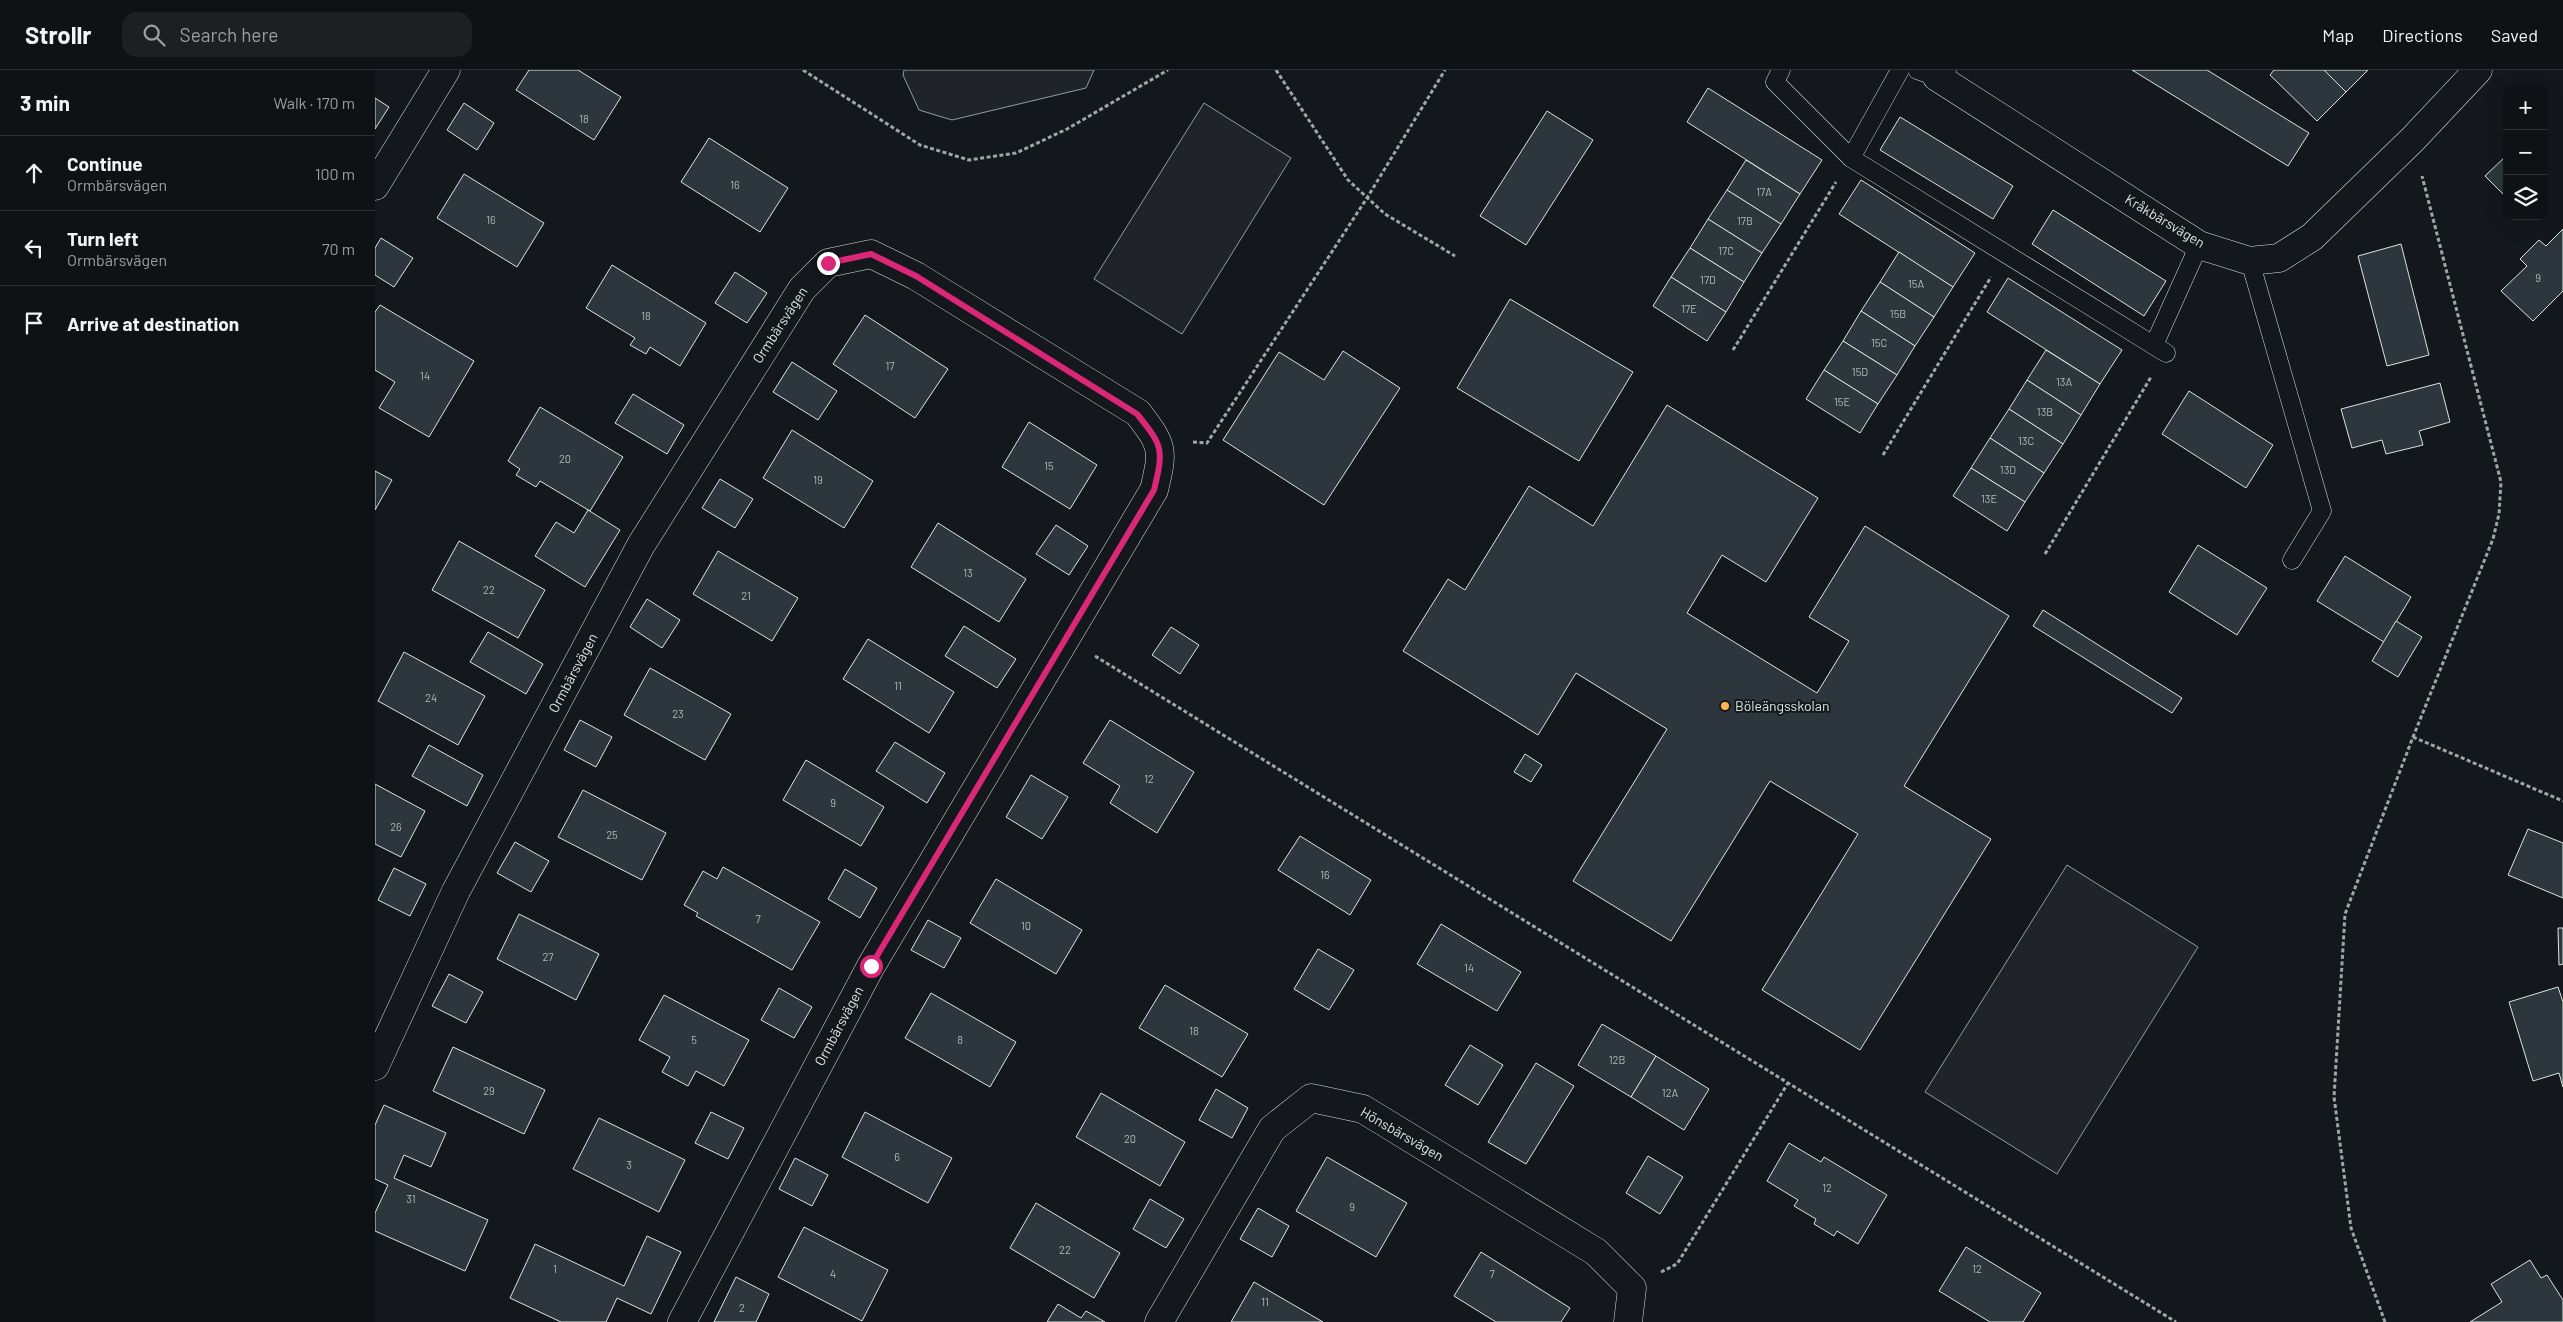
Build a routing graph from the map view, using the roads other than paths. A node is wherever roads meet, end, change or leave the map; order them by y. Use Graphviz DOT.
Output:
graph roads {
  1 [pos="446,70"];
  2 [pos="1781,70"];
  3 [pos="1900,70"];
  4 [pos="2477,70"];
  5 [pos="1932,72"];
  6 [pos="1851,158"];
  7 [pos="375,186"];
  8 [pos="2199,245"];
  9 [pos="2249,261"];
  10 [pos="2292,560"];
  11 [pos="375,1066"];
  12 [pos="682,1322"];
  13 [pos="1159,1322"];
  14 [pos="1628,1322"];
  1 -- 7 [label="street"];
  2 -- 6 [label="lane"];
  3 -- 6 [label="lane"];
  4 -- 9 [label="street, Kråkbärsvägen"];
  5 -- 8 [label="street, Kråkbärsvägen"];
  6 -- 8 [label="lane"];
  8 -- 9 [label="street, Kråkbärsvägen"];
  9 -- 10 [label="lane"];
  11 -- 12 [label="street, Ormbärsvägen"];
  13 -- 14 [label="street, Hönsbärsvägen"];
}
